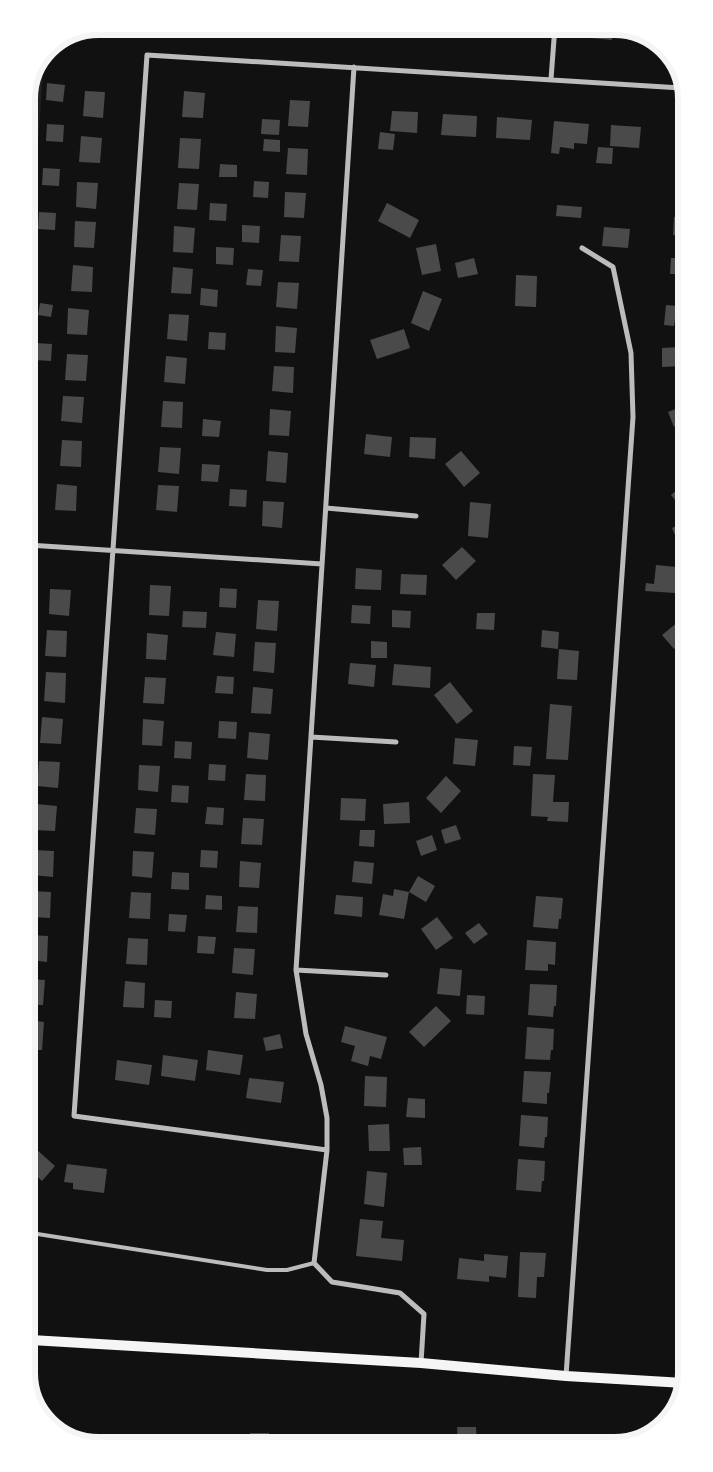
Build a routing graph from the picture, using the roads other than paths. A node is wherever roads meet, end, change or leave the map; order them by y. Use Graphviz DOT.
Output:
graph roads {
  1 [pos="553,35"];
  2 [pos="354,68"];
  3 [pos="551,79"];
  4 [pos="677,88"];
  5 [pos="582,248"];
  6 [pos="326,508"];
  7 [pos="416,516"];
  8 [pos="35,545"];
  9 [pos="114,551"];
  10 [pos="322,564"];
  11 [pos="311,737"];
  12 [pos="396,742"];
  13 [pos="296,970"];
  14 [pos="386,975"];
  15 [pos="327,1150"];
  16 [pos="35,1234"];
  17 [pos="314,1263"];
  18 [pos="35,1340"];
  19 [pos="421,1363"];
  20 [pos="566,1376"];
  21 [pos="677,1383"];
  1 -- 3 [label="street"];
  2 -- 3 [label="street"];
  2 -- 6 [label="street"];
  2 -- 9 [label="street"];
  3 -- 4 [label="street"];
  5 -- 20 [label="street"];
  6 -- 7 [label="street"];
  6 -- 10 [label="street"];
  8 -- 9 [label="street"];
  9 -- 10 [label="street"];
  9 -- 15 [label="street"];
  10 -- 11 [label="street"];
  11 -- 12 [label="street"];
  11 -- 13 [label="street"];
  13 -- 14 [label="street"];
  13 -- 15 [label="street"];
  15 -- 17 [label="street"];
  16 -- 17 [label="lane"];
  17 -- 19 [label="street"];
  18 -- 19 [label="main road"];
  19 -- 20 [label="main road"];
  20 -- 21 [label="main road"];
}
